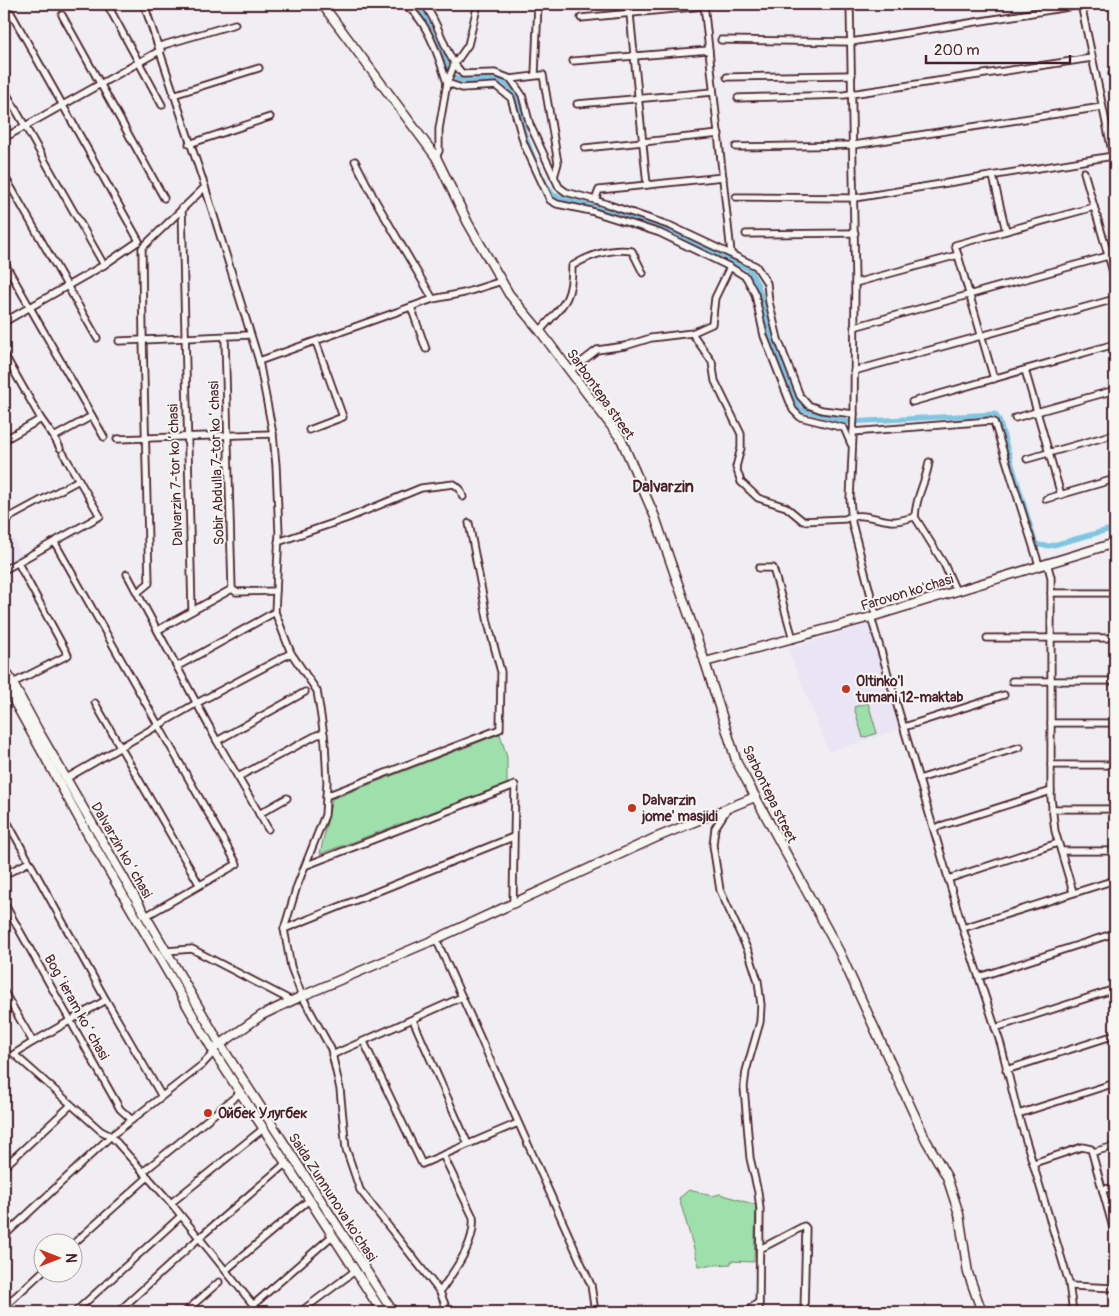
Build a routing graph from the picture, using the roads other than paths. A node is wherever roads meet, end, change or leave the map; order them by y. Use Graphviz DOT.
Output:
graph roads {
  1 [pos="107,4"];
  2 [pos="144,4"];
  3 [pos="322,4"];
  4 [pos="401,4"];
  5 [pos="424,4"];
  6 [pos="478,4"];
  7 [pos="538,4"];
  8 [pos="629,4"];
  9 [pos="850,4"];
  10 [pos="704,5"];
  11 [pos="1081,5"];
  12 [pos="11,13"];
  13 [pos="630,13"];
  14 [pos="62,15"];
  15 [pos="580,18"];
  16 [pos="235,24"];
  17 [pos="720,40"];
  18 [pos="851,42"];
  19 [pos="160,48"];
  20 [pos="709,50"];
  21 [pos="634,57"];
  22 [pos="1092,58"];
  23 [pos="573,61"];
  24 [pos="137,62"];
  25 [pos="454,65"];
  26 [pos="259,68"];
  27 [pos="535,74"];
  28 [pos="852,75"];
  29 [pos="726,77"];
  30 [pos="511,79"];
  31 [pos="448,81"];
  32 [pos="100,84"];
  33 [pos="4,89"];
  34 [pos="713,92"];
  35 [pos="852,93"];
  36 [pos="174,95"];
  37 [pos="638,98"];
  38 [pos="738,98"];
  39 [pos="576,104"];
  40 [pos="62,105"];
  41 [pos="162,105"];
  42 [pos="1102,107"];
  43 [pos="270,117"];
  44 [pos="25,126"];
  45 [pos="719,134"];
  46 [pos="4,138"];
  47 [pos="642,142"];
  48 [pos="189,144"];
  49 [pos="854,145"];
  50 [pos="736,147"];
  51 [pos="585,148"];
  52 [pos="436,157"];
  53 [pos="355,161"];
  54 [pos="1084,172"];
  55 [pos="4,175"];
  56 [pos="993,176"];
  57 [pos="554,177"];
  58 [pos="722,177"];
  59 [pos="647,185"];
  60 [pos="205,187"];
  61 [pos="736,197"];
  62 [pos="164,198"];
  63 [pos="855,198"];
  64 [pos="595,200"];
  65 [pos="1094,207"];
  66 [pos="182,208"];
  67 [pos="1006,232"];
  68 [pos="855,233"];
  69 [pos="746,234"];
  70 [pos="731,253"];
  71 [pos="1115,254"];
  72 [pos="958,255"];
  73 [pos="1108,256"];
  74 [pos="4,262"];
  75 [pos="104,266"];
  76 [pos="730,267"];
  77 [pos="643,273"];
  78 [pos="1115,279"];
  79 [pos="502,281"];
  80 [pos="855,282"];
  81 [pos="68,286"];
  82 [pos="970,296"];
  83 [pos="433,299"];
  84 [pos="1115,299"];
  85 [pos="30,307"];
  86 [pos="411,308"];
  87 [pos="4,322"];
  88 [pos="854,328"];
  89 [pos="540,331"];
  90 [pos="692,333"];
  91 [pos="250,335"];
  92 [pos="981,336"];
  93 [pos="225,337"];
  94 [pos="97,338"];
  95 [pos="184,338"];
  96 [pos="143,340"];
  97 [pos="119,341"];
  98 [pos="316,342"];
  99 [pos="1115,344"];
  100 [pos="426,350"];
  101 [pos="4,354"];
  102 [pos="258,360"];
  103 [pos="1025,370"];
  104 [pos="570,371"];
  105 [pos="854,371"];
  106 [pos="994,379"];
  107 [pos="1115,390"];
  108 [pos="912,402"];
  109 [pos="1039,412"];
  110 [pos="92,416"];
  111 [pos="854,416"];
  112 [pos="1015,418"];
  113 [pos="41,419"];
  114 [pos="309,430"];
  115 [pos="853,430"];
  116 [pos="272,434"];
  117 [pos="1115,434"];
  118 [pos="228,436"];
  119 [pos="54,437"];
  120 [pos="104,437"];
  121 [pos="186,437"];
  122 [pos="145,438"];
  123 [pos="4,440"];
  124 [pos="117,440"];
  125 [pos="853,447"];
  126 [pos="1049,453"];
  127 [pos="1027,458"];
  128 [pos="929,462"];
  129 [pos="1115,479"];
  130 [pos="79,480"];
  131 [pos="1061,495"];
  132 [pos="463,497"];
  133 [pos="1046,499"];
  134 [pos="851,516"];
  135 [pos="10,517"];
  136 [pos="915,517"];
  137 [pos="469,523"];
  138 [pos="55,542"];
  139 [pos="278,542"];
  140 [pos="1115,543"];
  141 [pos="18,563"];
  142 [pos="1043,564"];
  143 [pos="759,568"];
  144 [pos="4,570"];
  145 [pos="128,574"];
  146 [pos="232,589"];
  147 [pos="276,591"];
  148 [pos="956,591"];
  149 [pos="138,592"];
  150 [pos="1051,593"];
  151 [pos="1115,593"];
  152 [pos="192,611"];
  153 [pos="275,612"];
  154 [pos="874,616"];
  155 [pos="158,630"];
  156 [pos="1051,637"];
  157 [pos="987,638"];
  158 [pos="1115,638"];
  159 [pos="793,639"];
  160 [pos="291,653"];
  161 [pos="705,662"];
  162 [pos="178,666"];
  163 [pos="4,667"];
  164 [pos="1051,681"];
  165 [pos="1115,681"];
  166 [pos="1012,682"];
  167 [pos="7,685"];
  168 [pos="305,692"];
  169 [pos="1004,695"];
  170 [pos="197,703"];
  171 [pos="96,704"];
  172 [pos="1051,723"];
  173 [pos="1110,724"];
  174 [pos="158,726"];
  175 [pos="904,727"];
  176 [pos="324,734"];
  177 [pos="39,740"];
  178 [pos="217,741"];
  179 [pos="121,746"];
  180 [pos="1020,747"];
  181 [pos="1052,765"];
  182 [pos="1115,765"];
  183 [pos="238,777"];
  184 [pos="67,778"];
  185 [pos="919,778"];
  186 [pos="1051,791"];
  187 [pos="326,796"];
  188 [pos="755,796"];
  189 [pos="287,798"];
  190 [pos="728,807"];
  191 [pos="1052,809"];
  192 [pos="1115,809"];
  193 [pos="259,814"];
  194 [pos="4,816"];
  195 [pos="934,828"];
  196 [pos="268,829"];
  197 [pos="513,837"];
  198 [pos="1058,842"];
  199 [pos="1061,851"];
  200 [pos="1115,851"];
  201 [pos="29,862"];
  202 [pos="307,866"];
  203 [pos="4,875"];
  204 [pos="948,878"];
  205 [pos="1115,880"];
  206 [pos="199,884"];
  207 [pos="1074,892"];
  208 [pos="514,902"];
  209 [pos="4,903"];
  210 [pos="6,914"];
  211 [pos="146,916"];
  212 [pos="963,928"];
  213 [pos="284,929"];
  214 [pos="1115,933"];
  215 [pos="436,939"];
  216 [pos="166,951"];
  217 [pos="979,976"];
  218 [pos="1115,989"];
  219 [pos="4,992"];
  220 [pos="302,996"];
  221 [pos="462,997"];
  222 [pos="106,1000"];
  223 [pos="292,1001"];
  224 [pos="413,1020"];
  225 [pos="70,1021"];
  226 [pos="996,1028"];
  227 [pos="1115,1034"];
  228 [pos="33,1042"];
  229 [pos="364,1042"];
  230 [pos="220,1044"];
  231 [pos="214,1052"];
  232 [pos="332,1055"];
  233 [pos="1006,1070"];
  234 [pos="1115,1083"];
  235 [pos="240,1093"];
  236 [pos="161,1095"];
  237 [pos="71,1106"];
  238 [pos="1018,1114"];
  239 [pos="132,1120"];
  240 [pos="518,1123"];
  241 [pos="264,1129"];
  242 [pos="111,1136"];
  243 [pos="468,1144"];
  244 [pos="1115,1146"];
  245 [pos="1093,1152"];
  246 [pos="443,1155"];
  247 [pos="1034,1163"];
  248 [pos="285,1164"];
  249 [pos="4,1167"];
  250 [pos="146,1174"];
  251 [pos="1115,1188"];
  252 [pos="1103,1189"];
  253 [pos="309,1200"];
  254 [pos="172,1203"];
  255 [pos="181,1216"];
  256 [pos="82,1235"];
  257 [pos="1115,1235"];
  258 [pos="4,1236"];
  259 [pos="332,1236"];
  260 [pos="199,1238"];
  261 [pos="760,1249"];
  262 [pos="226,1270"];
  263 [pos="355,1271"];
  264 [pos="32,1281"];
  265 [pos="218,1282"];
  266 [pos="1070,1286"];
  267 [pos="1115,1288"];
  268 [pos="440,1292"];
  269 [pos="759,1302"];
  270 [pos="253,1305"];
  271 [pos="4,1307"];
  272 [pos="75,1312"];
  273 [pos="118,1312"];
  274 [pos="185,1312"];
  275 [pos="259,1312"];
  276 [pos="300,1312"];
  277 [pos="382,1312"];
  278 [pos="394,1312"];
  279 [pos="448,1312"];
  280 [pos="595,1312"];
  281 [pos="746,1312"];
  282 [pos="759,1312"];
  283 [pos="804,1312"];
  284 [pos="982,1312"];
  285 [pos="1073,1312"];
  1 -- 24 [label="street"];
  2 -- 19 [label="street"];
  3 -- 52 [label="street, Sarbontepa street"];
  4 -- 31 [label="street"];
  5 -- 25 [label="street"];
  6 -- 25 [label="street"];
  7 -- 27 [label="street"];
  8 -- 13 [label="street"];
  9 -- 18 [label="street"];
  10 -- 13 [label="street"];
  10 -- 20 [label="street"];
  11 -- 18 [label="street"];
  11 -- 22 [label="street"];
  12 -- 40 [label="street"];
  13 -- 15 [label="street"];
  13 -- 21 [label="street"];
  14 -- 32 [label="street"];
  16 -- 19 [label="street"];
  17 -- 18 [label="street"];
  18 -- 28 [label="street"];
  19 -- 24 [label="street"];
  19 -- 36 [label="street"];
  20 -- 21 [label="street"];
  20 -- 34 [label="street"];
  21 -- 23 [label="street"];
  21 -- 37 [label="street"];
  22 -- 35 [label="street"];
  22 -- 42 [label="street"];
  24 -- 32 [label="street"];
  24 -- 41 [label="street"];
  25 -- 30 [label="street"];
  25 -- 31 [label="street"];
  26 -- 36 [label="street"];
  27 -- 30 [label="street"];
  27 -- 57 [label="street"];
  28 -- 29 [label="street"];
  28 -- 35 [label="street"];
  30 -- 57 [label="street"];
  31 -- 52 [label="street"];
  31 -- 76 [label="street"];
  32 -- 40 [label="street"];
  32 -- 62 [label="street"];
  33 -- 44 [label="street"];
  34 -- 37 [label="street"];
  34 -- 45 [label="street"];
  35 -- 38 [label="street"];
  35 -- 49 [label="street"];
  36 -- 48 [label="street"];
  37 -- 39 [label="street"];
  37 -- 47 [label="street"];
  40 -- 44 [label="street"];
  40 -- 75 [label="street"];
  42 -- 49 [label="street"];
  42 -- 56 [label="street"];
  43 -- 48 [label="street"];
  44 -- 46 [label="street"];
  44 -- 75 [label="street"];
  45 -- 47 [label="street"];
  45 -- 58 [label="street"];
  47 -- 51 [label="street"];
  47 -- 59 [label="street"];
  48 -- 60 [label="street"];
  49 -- 50 [label="street"];
  49 -- 63 [label="street"];
  52 -- 79 [label="street, Sarbontepa street"];
  53 -- 83 [label="street"];
  54 -- 65 [label="street"];
  55 -- 81 [label="street"];
  56 -- 63 [label="street"];
  56 -- 67 [label="street"];
  57 -- 64 [label="street"];
  58 -- 59 [label="street"];
  58 -- 70 [label="street"];
  59 -- 64 [label="street"];
  60 -- 66 [label="street"];
  60 -- 91 [label="street"];
  61 -- 63 [label="street"];
  63 -- 68 [label="street"];
  64 -- 70 [label="street"];
  65 -- 67 [label="street"];
  65 -- 73 [label="street"];
  66 -- 95 [label="street, Dalvarzin 7-tor koʻchasi"];
  66 -- 96 [label="street"];
  67 -- 72 [label="street"];
  68 -- 69 [label="street"];
  68 -- 80 [label="street"];
  70 -- 111 [label="street"];
  71 -- 73 [label="street"];
  72 -- 80 [label="street"];
  72 -- 82 [label="street"];
  73 -- 78 [label="street"];
  73 -- 82 [label="street"];
  74 -- 85 [label="street"];
  75 -- 81 [label="street"];
  76 -- 90 [label="street"];
  76 -- 125 [label="street"];
  77 -- 89 [label="street"];
  79 -- 83 [label="street"];
  79 -- 89 [label="street, Sarbontepa street"];
  80 -- 88 [label="street"];
  81 -- 85 [label="street"];
  81 -- 94 [label="street"];
  82 -- 88 [label="street"];
  82 -- 92 [label="street"];
  83 -- 86 [label="street"];
  84 -- 92 [label="street"];
  85 -- 87 [label="street"];
  85 -- 110 [label="street"];
  86 -- 98 [label="street"];
  86 -- 100 [label="street"];
  88 -- 105 [label="street"];
  89 -- 104 [label="street, Sarbontepa street"];
  90 -- 104 [label="street"];
  90 -- 134 [label="street"];
  91 -- 93 [label="street"];
  91 -- 102 [label="street"];
  92 -- 105 [label="street"];
  92 -- 106 [label="street"];
  93 -- 95 [label="street"];
  93 -- 118 [label="street, Sobir Abdulla 7-tor koʻchasi"];
  95 -- 96 [label="street"];
  95 -- 121 [label="street, Dalvarzin 7-tor koʻchasi"];
  96 -- 97 [label="street"];
  96 -- 122 [label="street"];
  98 -- 102 [label="street"];
  98 -- 114 [label="street"];
  99 -- 103 [label="street"];
  101 -- 113 [label="street"];
  102 -- 116 [label="street"];
  103 -- 106 [label="street"];
  103 -- 109 [label="street"];
  104 -- 161 [label="street, Sarbontepa street"];
  105 -- 111 [label="street"];
  106 -- 108 [label="street"];
  107 -- 109 [label="street"];
  109 -- 112 [label="street"];
  109 -- 126 [label="street"];
  110 -- 119 [label="street"];
  110 -- 120 [label="street"];
  111 -- 115 [label="street"];
  113 -- 119 [label="street"];
  113 -- 123 [label="street"];
  115 -- 125 [label="street"];
  115 -- 142 [label="street"];
  116 -- 118 [label="street"];
  116 -- 139 [label="street"];
  117 -- 126 [label="street"];
  118 -- 121 [label="street"];
  118 -- 146 [label="street, Sobir Abdulla 7-tor koʻchasi"];
  119 -- 130 [label="street"];
  121 -- 122 [label="street"];
  121 -- 152 [label="street, Dalvarzin 7-tor koʻchasi"];
  122 -- 124 [label="street"];
  122 -- 149 [label="street"];
  125 -- 134 [label="street"];
  126 -- 127 [label="street"];
  126 -- 131 [label="street"];
  128 -- 136 [label="street"];
  129 -- 131 [label="street"];
  130 -- 135 [label="street"];
  130 -- 138 [label="street"];
  131 -- 133 [label="street"];
  132 -- 139 [label="street"];
  134 -- 136 [label="street"];
  134 -- 154 [label="street"];
  136 -- 148 [label="street"];
  137 -- 187 [label="street"];
  138 -- 141 [label="street"];
  138 -- 174 [label="street"];
  139 -- 147 [label="street"];
  140 -- 142 [label="street, Farovon ko'chasi"];
  141 -- 144 [label="street"];
  141 -- 167 [label="street"];
  142 -- 148 [label="street, Farovon ko'chasi"];
  142 -- 150 [label="street"];
  143 -- 159 [label="street"];
  145 -- 149 [label="street"];
  146 -- 147 [label="street"];
  146 -- 152 [label="street"];
  147 -- 153 [label="street"];
  148 -- 154 [label="street, Farovon ko'chasi"];
  149 -- 155 [label="street"];
  150 -- 151 [label="street"];
  150 -- 156 [label="street"];
  152 -- 155 [label="street"];
  153 -- 160 [label="street"];
  153 -- 162 [label="street"];
  154 -- 159 [label="street, Farovon ko'chasi"];
  154 -- 175 [label="street"];
  155 -- 162 [label="street"];
  156 -- 157 [label="street"];
  156 -- 158 [label="street"];
  156 -- 164 [label="street"];
  159 -- 161 [label="street, Farovon ko'chasi"];
  160 -- 170 [label="street"];
  160 -- 176 [label="street"];
  161 -- 188 [label="street, Sarbontepa street"];
  162 -- 170 [label="street"];
  163 -- 167 [label="street, Dalvarzin koʻchasi"];
  164 -- 165 [label="street"];
  164 -- 166 [label="street"];
  164 -- 172 [label="street"];
  167 -- 177 [label="street, Dalvarzin koʻchasi"];
  168 -- 178 [label="street"];
  169 -- 175 [label="street"];
  170 -- 174 [label="street"];
  170 -- 178 [label="street"];
  171 -- 179 [label="street"];
  172 -- 173 [label="street"];
  172 -- 181 [label="street"];
  174 -- 179 [label="street"];
  174 -- 206 [label="street"];
  175 -- 185 [label="street"];
  176 -- 183 [label="street"];
  176 -- 187 [label="street"];
  177 -- 184 [label="street, Dalvarzin koʻchasi"];
  177 -- 231 [label="street, Dalvarzin koʻchasi"];
  178 -- 183 [label="street"];
  179 -- 184 [label="street"];
  179 -- 206 [label="street"];
  180 -- 185 [label="street"];
  181 -- 182 [label="street"];
  181 -- 186 [label="street"];
  183 -- 193 [label="street"];
  184 -- 211 [label="street, Dalvarzin koʻchasi"];
  185 -- 195 [label="street"];
  186 -- 191 [label="street"];
  186 -- 195 [label="street"];
  187 -- 202 [label="street"];
  188 -- 190 [label="street"];
  188 -- 284 [label="street, Sarbontepa street"];
  189 -- 193 [label="street"];
  190 -- 208 [label="street"];
  190 -- 261 [label="street"];
  191 -- 192 [label="street"];
  191 -- 198 [label="street"];
  193 -- 196 [label="street"];
  194 -- 201 [label="street"];
  195 -- 204 [label="street"];
  197 -- 202 [label="street"];
  197 -- 208 [label="street"];
  197 -- 213 [label="street"];
  198 -- 199 [label="street"];
  198 -- 204 [label="street"];
  199 -- 200 [label="street"];
  199 -- 207 [label="street"];
  201 -- 203 [label="street"];
  201 -- 222 [label="street"];
  202 -- 213 [label="street"];
  204 -- 212 [label="street"];
  205 -- 207 [label="street"];
  206 -- 211 [label="street"];
  207 -- 212 [label="street"];
  208 -- 215 [label="street"];
  209 -- 210 [label="street, Bogʻieram koʻchasi"];
  210 -- 225 [label="street, Bogʻieram koʻchasi"];
  211 -- 216 [label="street, Dalvarzin koʻchasi"];
  212 -- 217 [label="street"];
  213 -- 220 [label="street"];
  214 -- 217 [label="street"];
  215 -- 220 [label="street"];
  215 -- 221 [label="street"];
  216 -- 223 [label="street"];
  216 -- 230 [label="street, Dalvarzin koʻchasi"];
  217 -- 226 [label="street"];
  218 -- 226 [label="street"];
  219 -- 228 [label="street"];
  220 -- 223 [label="street"];
  220 -- 232 [label="street"];
  221 -- 224 [label="street"];
  221 -- 240 [label="street"];
  222 -- 225 [label="street"];
  222 -- 236 [label="street"];
  223 -- 230 [label="street"];
  224 -- 229 [label="street"];
  224 -- 243 [label="street"];
  225 -- 228 [label="street"];
  225 -- 239 [label="street, Bogʻieram koʻchasi"];
  226 -- 233 [label="street"];
  227 -- 233 [label="street"];
  228 -- 237 [label="street"];
  229 -- 232 [label="street"];
  229 -- 246 [label="street"];
  230 -- 231 [label="street"];
  230 -- 278 [label="street, Saida Zunnunova ko'chasi"];
  231 -- 235 [label="street, Saida Zunnunova ko'chasi"];
  231 -- 236 [label="street"];
  232 -- 268 [label="street"];
  233 -- 238 [label="street"];
  234 -- 238 [label="street"];
  235 -- 241 [label="street, Saida Zunnunova ko'chasi"];
  235 -- 250 [label="street"];
  236 -- 239 [label="street"];
  237 -- 242 [label="street"];
  237 -- 249 [label="street"];
  238 -- 247 [label="street"];
  239 -- 242 [label="street"];
  240 -- 243 [label="street"];
  240 -- 280 [label="street"];
  241 -- 248 [label="street, Saida Zunnunova ko'chasi"];
  241 -- 254 [label="street"];
  242 -- 250 [label="street"];
  242 -- 258 [label="street"];
  243 -- 246 [label="street"];
  244 -- 245 [label="street"];
  245 -- 247 [label="street"];
  245 -- 252 [label="street"];
  246 -- 268 [label="street"];
  247 -- 266 [label="street"];
  248 -- 253 [label="street, Saida Zunnunova ko'chasi"];
  248 -- 260 [label="street"];
  250 -- 254 [label="street"];
  250 -- 256 [label="street"];
  251 -- 252 [label="street"];
  252 -- 257 [label="street"];
  253 -- 259 [label="street, Saida Zunnunova ko'chasi"];
  253 -- 262 [label="street"];
  254 -- 255 [label="street"];
  255 -- 260 [label="street"];
  255 -- 272 [label="street"];
  259 -- 263 [label="street, Saida Zunnunova ko'chasi"];
  259 -- 270 [label="street"];
  260 -- 262 [label="street"];
  260 -- 273 [label="street"];
  261 -- 269 [label="street"];
  261 -- 283 [label="street"];
  262 -- 270 [label="street"];
  263 -- 276 [label="street"];
  263 -- 277 [label="street, Saida Zunnunova ko'chasi"];
  264 -- 271 [label="street"];
  265 -- 274 [label="street"];
  266 -- 267 [label="street"];
  266 -- 285 [label="street"];
  268 -- 279 [label="street"];
  269 -- 281 [label="street"];
  269 -- 282 [label="street"];
  270 -- 275 [label="street"];
}
